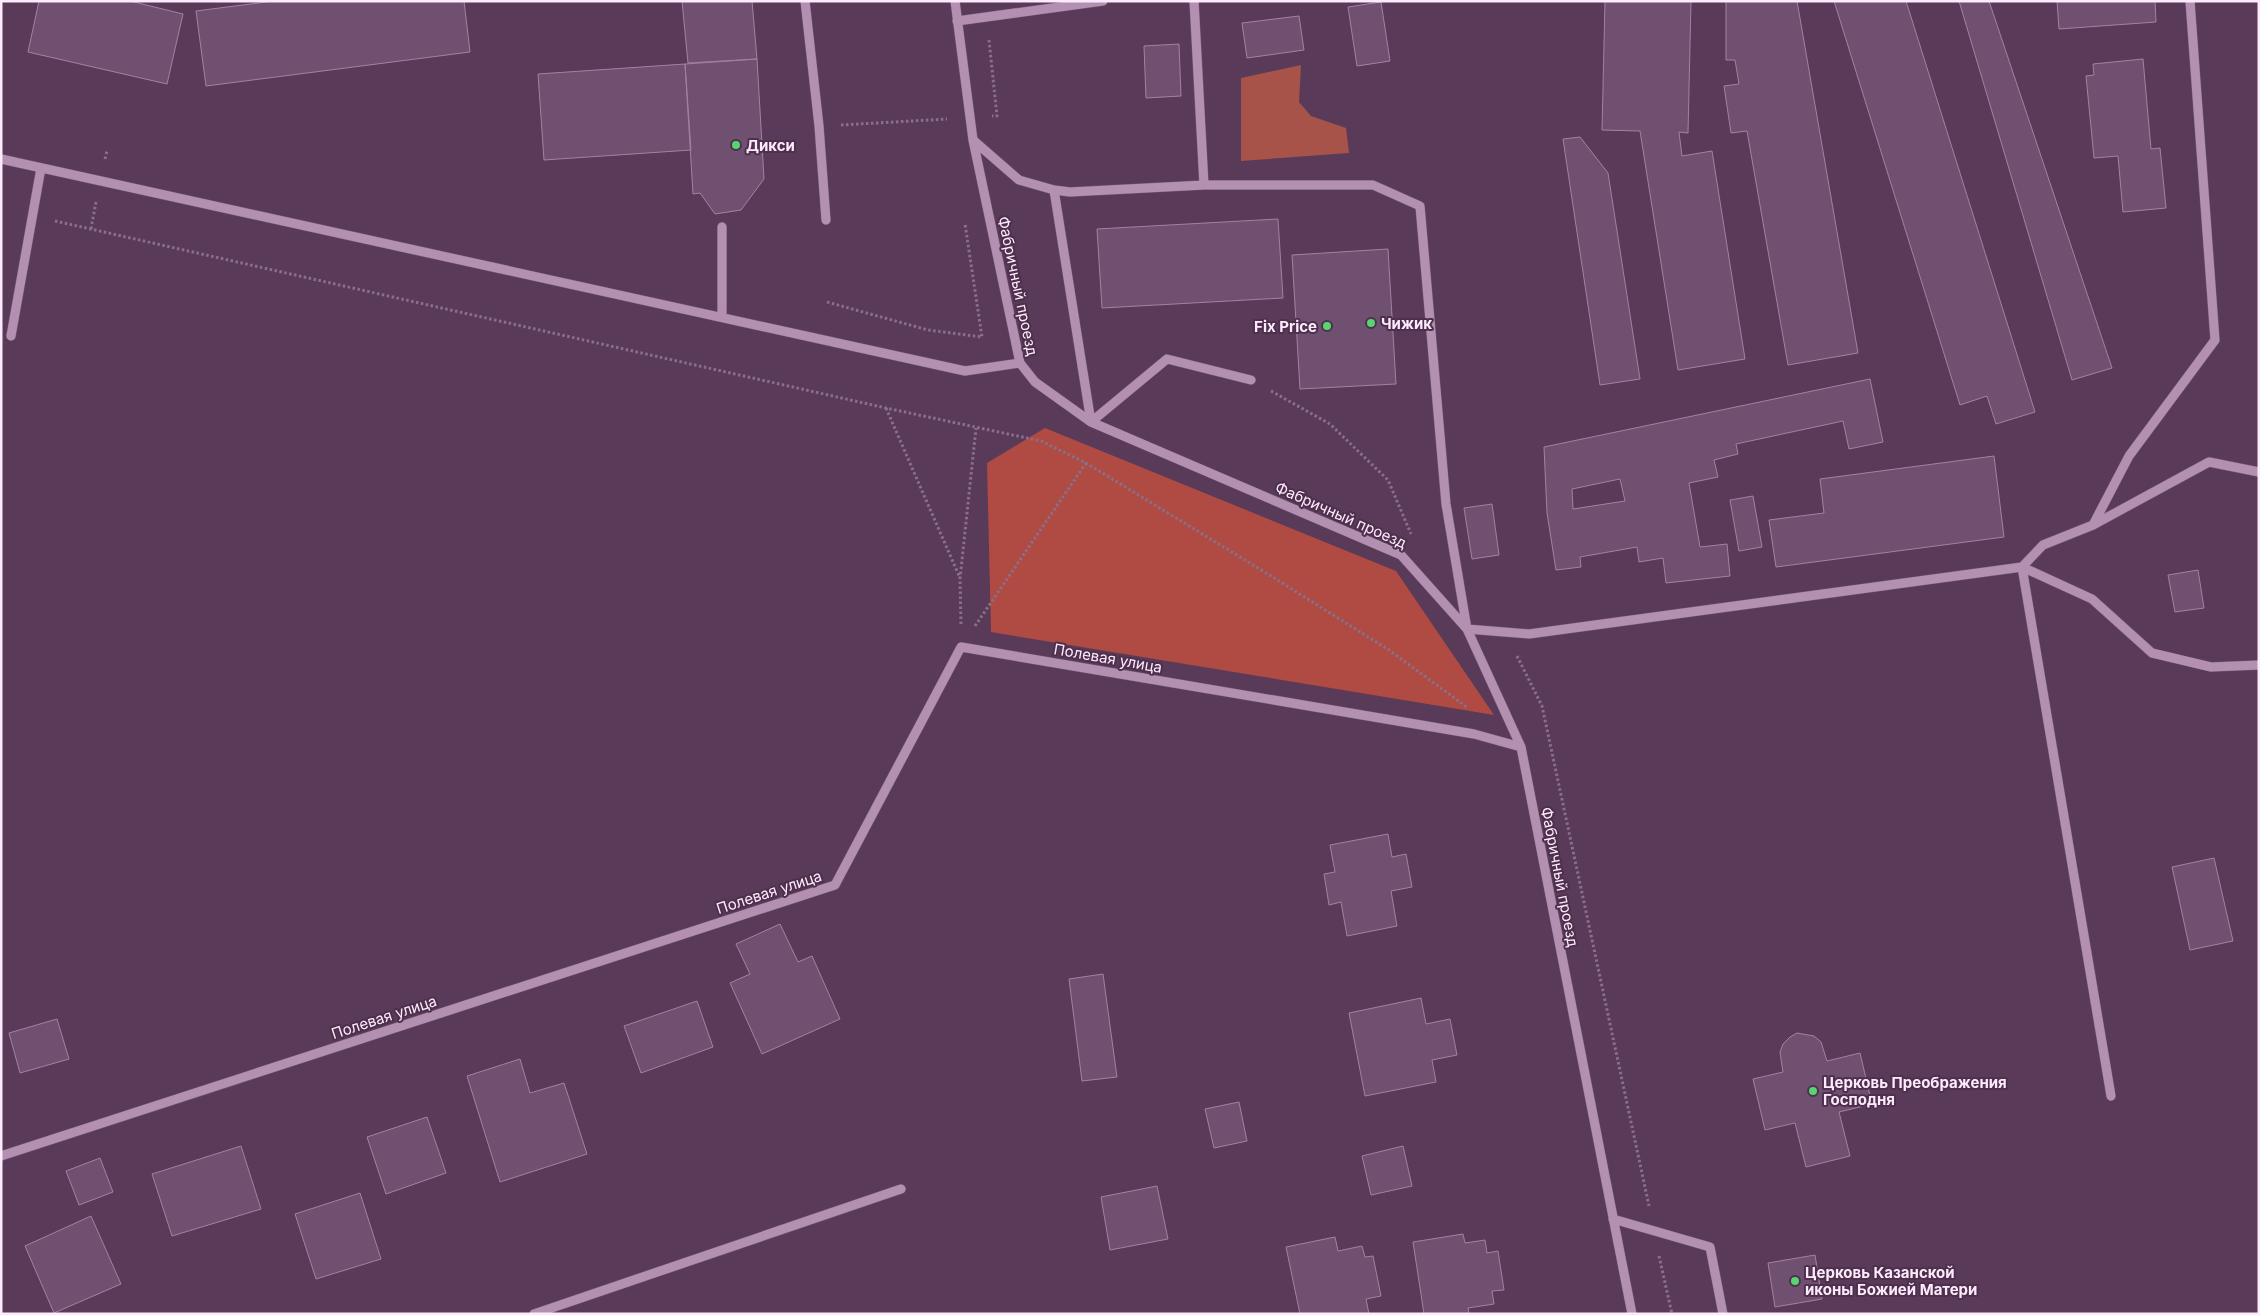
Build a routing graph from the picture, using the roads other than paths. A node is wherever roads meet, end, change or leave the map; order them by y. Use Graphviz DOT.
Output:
graph roads {
  1 [pos="805,1"];
  2 [pos="955,1"];
  3 [pos="1104,1"];
  4 [pos="1194,1"];
  5 [pos="2190,1"];
  6 [pos="1046,5"];
  7 [pos="957,21"];
  8 [pos="973,140"];
  9 [pos="1,159"];
  10 [pos="41,168"];
  11 [pos="1204,185"];
  12 [pos="1054,190"];
  13 [pos="826,220"];
  14 [pos="722,227"];
  15 [pos="722,317"];
  16 [pos="11,336"];
  17 [pos="1020,362"];
  18 [pos="1251,380"];
  19 [pos="1091,422"];
  20 [pos="2259,472"];
  21 [pos="2093,525"];
  22 [pos="2022,567"];
  23 [pos="1466,629"];
  24 [pos="2259,665"];
  25 [pos="1520,747"];
  26 [pos="2111,1096"];
  27 [pos="1,1156"];
  28 [pos="901,1189"];
  29 [pos="1613,1219"];
  30 [pos="534,1314"];
  31 [pos="1632,1314"];
  32 [pos="1723,1314"];
  1 -- 13 [label="street"];
  2 -- 7 [label="street, Фабричный проезд"];
  3 -- 6 [label="street"];
  4 -- 11 [label="street"];
  5 -- 21 [label="street"];
  6 -- 7 [label="street"];
  7 -- 8 [label="street, Фабричный проезд"];
  8 -- 12 [label="street"];
  8 -- 17 [label="street, Фабричный проезд"];
  9 -- 10 [label="street"];
  10 -- 15 [label="street"];
  10 -- 16 [label="street"];
  11 -- 12 [label="street"];
  11 -- 23 [label="street"];
  12 -- 19 [label="street"];
  14 -- 15 [label="street"];
  15 -- 17 [label="street"];
  17 -- 19 [label="street, Фабричный проезд"];
  18 -- 19 [label="street"];
  19 -- 23 [label="street, Фабричный проезд"];
  20 -- 21 [label="street"];
  21 -- 22 [label="street"];
  22 -- 23 [label="street"];
  22 -- 24 [label="street"];
  22 -- 26 [label="street"];
  23 -- 25 [label="street, Фабричный проезд"];
  25 -- 27 [label="street, Полевая улица"];
  25 -- 29 [label="street, Фабричный проезд"];
  28 -- 30 [label="street"];
  29 -- 31 [label="street, Фабричный проезд"];
  29 -- 32 [label="street"];
}
